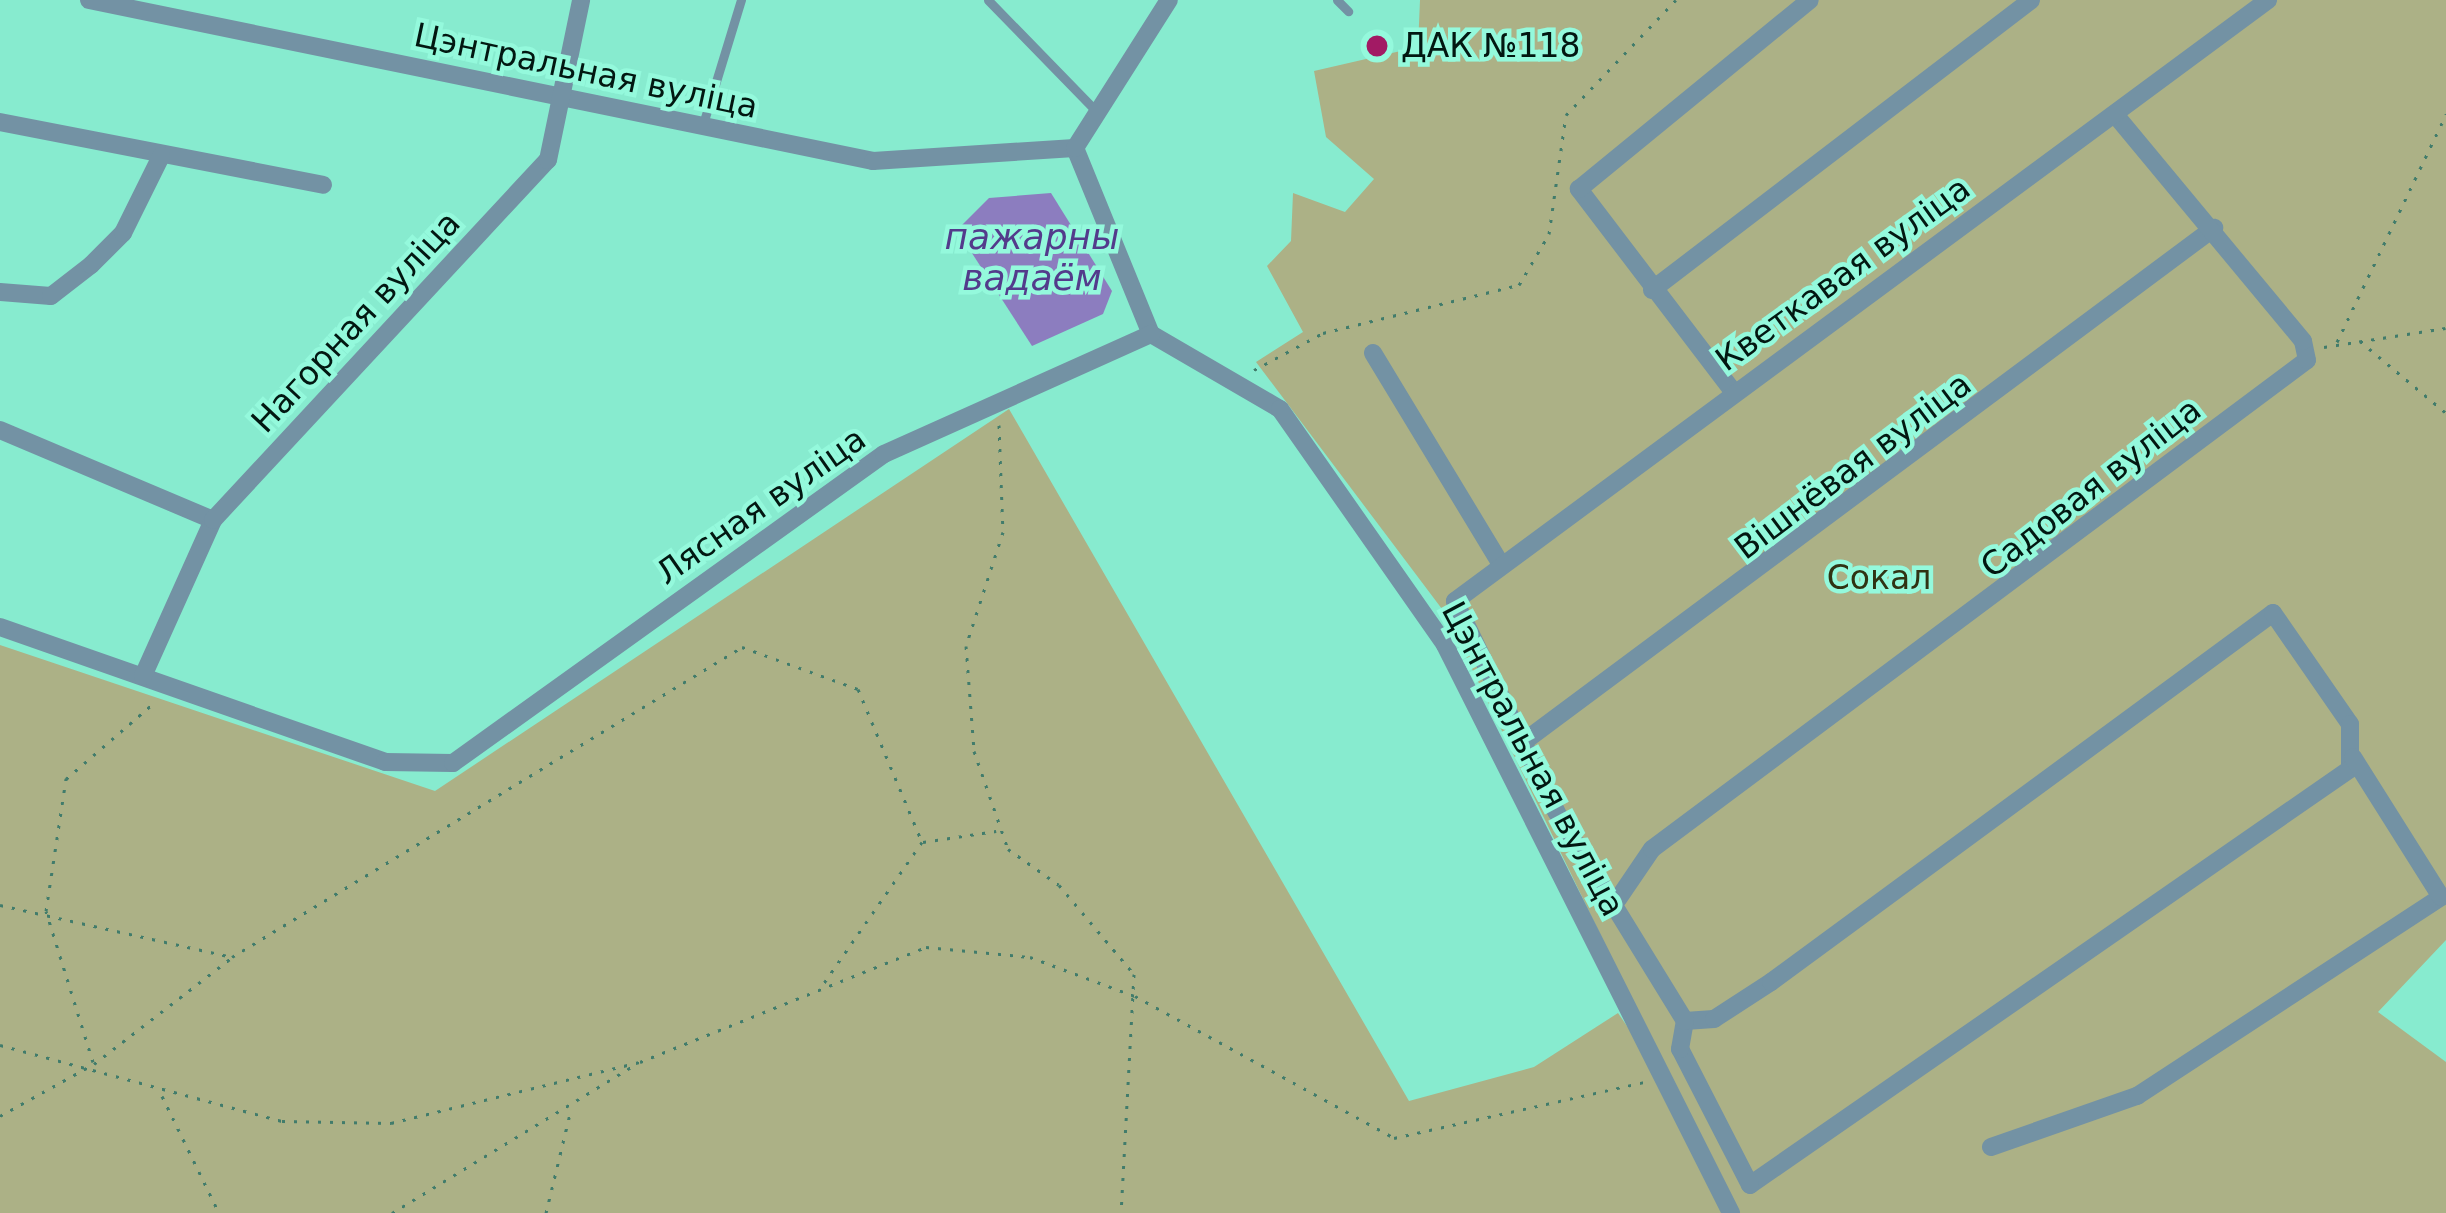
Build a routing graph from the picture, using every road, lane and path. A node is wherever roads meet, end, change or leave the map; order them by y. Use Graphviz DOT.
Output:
graph roads {
  1 [pos="89,0"];
  2 [pos="581,0"];
  3 [pos="741,0"];
  4 [pos="988,0"];
  5 [pos="1169,0"];
  6 [pos="1336,0"];
  7 [pos="1676,0"];
  8 [pos="1810,0"];
  9 [pos="2031,0"];
  10 [pos="2268,0"];
  11 [pos="1348,11"];
  12 [pos="554,95"];
  13 [pos="1094,109"];
  14 [pos="2446,114"];
  15 [pos="2116,116"];
  16 [pos="0,122"];
  17 [pos="703,124"];
  18 [pos="1075,148"];
  19 [pos="161,156"];
  20 [pos="323,185"];
  21 [pos="2214,229"];
  22 [pos="1652,290"];
  23 [pos="0,292"];
  24 [pos="2446,328"];
  25 [pos="1150,334"];
  26 [pos="2359,341"];
  27 [pos="1373,352"];
  28 [pos="1240,377"];
  29 [pos="1732,390"];
  30 [pos="998,401"];
  31 [pos="2446,413"];
  32 [pos="0,430"];
  33 [pos="213,520"];
  34 [pos="1500,562"];
  35 [pos="0,627"];
  36 [pos="142,676"];
  37 [pos="172,687"];
  38 [pos="1522,743"];
  39 [pos="2352,763"];
  40 [pos="998,831"];
  41 [pos="922,842"];
  42 [pos="1618,899"];
  43 [pos="0,905"];
  44 [pos="46,911"];
  45 [pos="232,957"];
  46 [pos="1664,986"];
  47 [pos="821,988"];
  48 [pos="1135,996"];
  49 [pos="1630,1003"];
  50 [pos="1685,1021"];
  51 [pos="0,1045"];
  52 [pos="640,1062"];
  53 [pos="94,1064"];
  54 [pos="1662,1076"];
  55 [pos="161,1094"];
  56 [pos="572,1106"];
  57 [pos="0,1116"];
  58 [pos="1991,1147"];
  59 [pos="220,1213"];
  60 [pos="392,1213"];
  61 [pos="546,1213"];
  62 [pos="1121,1213"];
  63 [pos="1731,1213"];
  1 -- 12 [label="street, Цэнтральная вуліца"];
  2 -- 12 [label="street, Нагорная вуліца"];
  3 -- 17 [label="lane"];
  4 -- 13 [label="lane"];
  5 -- 13 [label="street"];
  6 -- 11 [label="lane"];
  7 -- 28 [label="path"];
  8 -- 22 [label="street"];
  9 -- 22 [label="street"];
  10 -- 15 [label="street, Кветкавая вуліца"];
  12 -- 17 [label="street, Цэнтральная вуліца"];
  12 -- 33 [label="street, Нагорная вуліца"];
  13 -- 18 [label="street"];
  14 -- 26 [label="path"];
  15 -- 21 [label="street"];
  15 -- 29 [label="street, Кветкавая вуліца"];
  16 -- 19 [label="street"];
  17 -- 18 [label="street, Цэнтральная вуліца"];
  18 -- 25 [label="street"];
  19 -- 20 [label="street"];
  19 -- 23 [label="street"];
  21 -- 38 [label="street, Вішнёвая вуліца"];
  21 -- 42 [label="street, Садовая вуліца"];
  22 -- 29 [label="street"];
  24 -- 26 [label="path"];
  25 -- 28 [label="street, Цэнтральная вуліца"];
  25 -- 30 [label="street, Лясная вуліца"];
  26 -- 31 [label="path"];
  27 -- 34 [label="street"];
  28 -- 49 [label="street, Цэнтральная вуліца"];
  29 -- 34 [label="street, Кветкавая вуліца"];
  30 -- 37 [label="street, Лясная вуліца"];
  30 -- 40 [label="path"];
  32 -- 33 [label="street"];
  33 -- 36 [label="street, Нагорная вуліца"];
  34 -- 38 [label="street, Кветкавая вуліца"];
  35 -- 36 [label="street"];
  36 -- 37 [label="street"];
  37 -- 44 [label="path"];
  38 -- 42 [label="street"];
  39 -- 50 [label="street"];
  39 -- 50 [label="street"];
  39 -- 58 [label="street"];
  40 -- 41 [label="path"];
  40 -- 48 [label="path"];
  41 -- 45 [label="path"];
  41 -- 47 [label="path"];
  42 -- 46 [label="street"];
  43 -- 44 [label="path"];
  44 -- 45 [label="path"];
  44 -- 53 [label="path"];
  45 -- 53 [label="path"];
  46 -- 49 [label="street"];
  46 -- 50 [label="street"];
  47 -- 48 [label="path"];
  47 -- 52 [label="path"];
  48 -- 54 [label="path"];
  48 -- 62 [label="path"];
  49 -- 54 [label="street, Цэнтральная вуліца"];
  51 -- 53 [label="path"];
  52 -- 55 [label="path"];
  52 -- 56 [label="path"];
  53 -- 55 [label="path"];
  53 -- 57 [label="path"];
  54 -- 63 [label="street, Цэнтральная вуліца"];
  55 -- 59 [label="path"];
  56 -- 60 [label="path"];
  56 -- 61 [label="path"];
}
